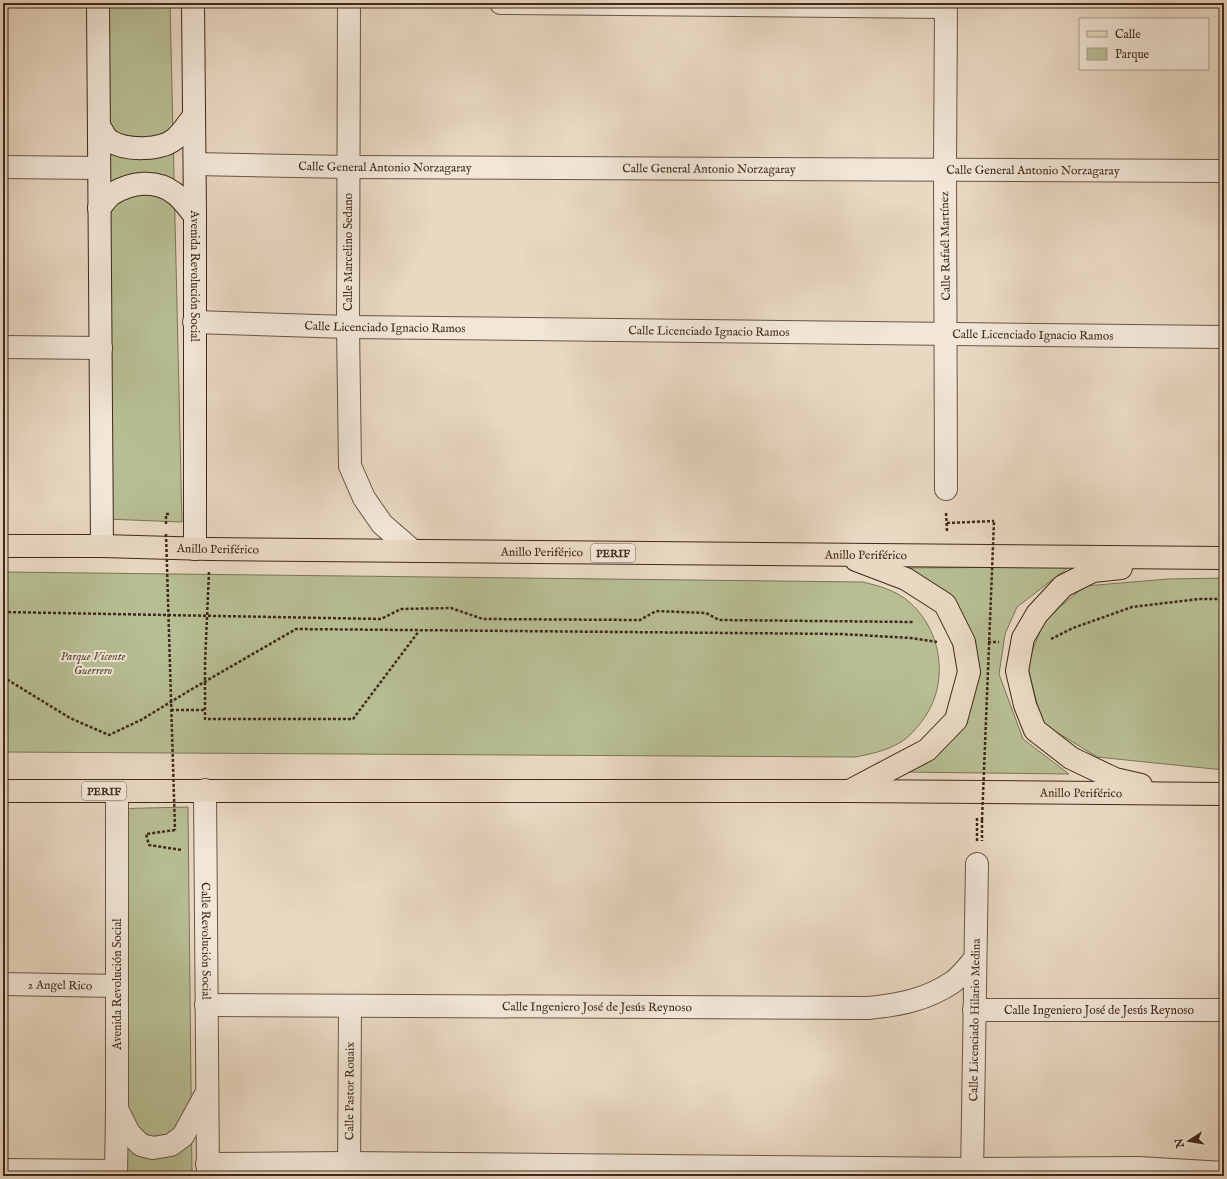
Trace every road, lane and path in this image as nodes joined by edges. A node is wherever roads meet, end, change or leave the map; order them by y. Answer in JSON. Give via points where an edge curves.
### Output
{"nodes":[{"id":1,"x":98,"y":3,"type":"edge"},
{"id":2,"x":193,"y":3,"type":"edge"},
{"id":3,"x":348,"y":3,"type":"edge"},
{"id":4,"x":501,"y":3,"type":"edge"},
{"id":5,"x":946,"y":5,"type":"edge"},
{"id":6,"x":194,"y":116,"type":"junction"},
{"id":7,"x":99,"y":126,"type":"junction"},
{"id":8,"x":195,"y":164,"type":"junction"},
{"id":9,"x":3,"y":167,"type":"edge"},
{"id":10,"x":348,"y":167,"type":"junction"},
{"id":11,"x":98,"y":168,"type":"junction"},
{"id":12,"x":944,"y":170,"type":"junction"},
{"id":13,"x":1224,"y":171,"type":"edge"},
{"id":14,"x":99,"y":208,"type":"junction"},
{"id":15,"x":195,"y":216,"type":"junction"},
{"id":16,"x":194,"y":322,"type":"junction"},
{"id":17,"x":348,"y":327,"type":"junction"},
{"id":18,"x":946,"y":334,"type":"junction"},
{"id":19,"x":1224,"y":337,"type":"edge"},
{"id":20,"x":3,"y":347,"type":"edge"},
{"id":21,"x":101,"y":348,"type":"junction"},
{"id":22,"x":946,"y":489,"type":"dead end"},
{"id":23,"x":947,"y":522,"type":"dead end"},
{"id":24,"x":166,"y":534,"type":"dead end"},
{"id":25,"x":3,"y":546,"type":"edge"},
{"id":26,"x":102,"y":546,"type":"junction"},
{"id":27,"x":202,"y":549,"type":"junction"},
{"id":28,"x":413,"y":551,"type":"junction"},
{"id":29,"x":841,"y":555,"type":"junction"},
{"id":30,"x":1199,"y":558,"type":"junction"},
{"id":31,"x":1224,"y":558,"type":"edge"},
{"id":32,"x":1224,"y":599,"type":"edge"},
{"id":33,"x":3,"y":612,"type":"edge"},
{"id":34,"x":914,"y":622,"type":"dead end"},
{"id":35,"x":419,"y":630,"type":"junction"},
{"id":36,"x":964,"y":642,"type":"junction"},
{"id":37,"x":1022,"y":643,"type":"junction"},
{"id":38,"x":3,"y":676,"type":"edge"},
{"id":39,"x":205,"y":682,"type":"junction"},
{"id":40,"x":171,"y":710,"type":"junction"},
{"id":41,"x":204,"y":710,"type":"junction"},
{"id":42,"x":205,"y":790,"type":"junction"},
{"id":43,"x":3,"y":791,"type":"edge"},
{"id":44,"x":848,"y":791,"type":"junction"},
{"id":45,"x":117,"y":792,"type":"junction"},
{"id":46,"x":977,"y":792,"type":"junction"},
{"id":47,"x":1180,"y":793,"type":"junction"},
{"id":48,"x":1224,"y":794,"type":"edge"},
{"id":49,"x":179,"y":850,"type":"dead end"},
{"id":50,"x":977,"y":855,"type":"junction"},
{"id":51,"x":974,"y":960,"type":"junction"},
{"id":52,"x":3,"y":984,"type":"edge"},
{"id":53,"x":117,"y":986,"type":"junction"},
{"id":54,"x":206,"y":1005,"type":"junction"},
{"id":55,"x":350,"y":1006,"type":"junction"},
{"id":56,"x":974,"y":1010,"type":"junction"},
{"id":57,"x":1224,"y":1010,"type":"edge"},
{"id":58,"x":207,"y":1093,"type":"junction"},
{"id":59,"x":117,"y":1110,"type":"junction"},
{"id":60,"x":3,"y":1170,"type":"edge"},
{"id":61,"x":207,"y":1170,"type":"edge"},
{"id":62,"x":349,"y":1170,"type":"edge"},
{"id":63,"x":1138,"y":1172,"type":"edge"},
{"id":64,"x":972,"y":1173,"type":"edge"},
{"id":65,"x":1224,"y":1173,"type":"edge"},
{"id":66,"x":116,"y":1174,"type":"edge"}],
"edges":[{"from":1,"to":7,"type":"street"},
{"from":2,"to":6,"type":"street","name":"Avenida Revolución Social"},
{"from":3,"to":10,"type":"street","name":"Calle Marcelino Sedano"},
{"from":4,"to":5,"type":"street"},
{"from":5,"to":12,"type":"street","name":"Calle Rafaél Martínez"},
{"from":6,"to":7,"type":"street","via":[[175,139],[146,148],[126,147],[109,140]]},
{"from":6,"to":8,"type":"street","name":"Avenida Revolución Social"},
{"from":7,"to":11,"type":"street"},
{"from":8,"to":10,"type":"street","name":"Calle General Antonio Norzagaray"},
{"from":8,"to":15,"type":"street","name":"Avenida Revolución Social"},
{"from":9,"to":11,"type":"street"},
{"from":10,"to":12,"type":"street","name":"Calle General Antonio Norzagaray"},
{"from":10,"to":17,"type":"street","name":"Calle Marcelino Sedano"},
{"from":11,"to":14,"type":"street"},
{"from":12,"to":13,"type":"street","name":"Calle General Antonio Norzagaray"},
{"from":12,"to":18,"type":"street","name":"Calle Rafaél Martínez"},
{"from":14,"to":15,"type":"street","via":[[111,195],[128,186],[148,183],[163,186],[176,193]]},
{"from":14,"to":21,"type":"street"},
{"from":15,"to":16,"type":"street","name":"Avenida Revolución Social"},
{"from":16,"to":17,"type":"street","name":"Calle Licenciado Ignacio Ramos"},
{"from":16,"to":27,"type":"street","name":"Avenida Revolución Social"},
{"from":17,"to":18,"type":"street","name":"Calle Licenciado Ignacio Ramos"},
{"from":17,"to":28,"type":"street","name":"Calle Marcelino Sedano","via":[[350,466],[364,498],[382,524]]},
{"from":18,"to":19,"type":"street","name":"Calle Licenciado Ignacio Ramos"},
{"from":18,"to":22,"type":"street","name":"Calle Rafaél Martínez"},
{"from":20,"to":21,"type":"street"},
{"from":21,"to":26,"type":"street"},
{"from":23,"to":50,"type":"path","bridge":true,"via":[[994,521],[982,847]]},
{"from":24,"to":40,"type":"path","bridge":true},
{"from":25,"to":26,"type":"main road","name":"Anillo Periférico","number":"PERIF"},
{"from":26,"to":27,"type":"main road","name":"Anillo Periférico","number":"PERIF"},
{"from":27,"to":28,"type":"main road","name":"Anillo Periférico","number":"PERIF"},
{"from":27,"to":39,"type":"path"},
{"from":28,"to":29,"type":"main road","name":"Anillo Periférico","number":"PERIF"},
{"from":29,"to":30,"type":"main road","name":"Anillo Periférico","number":"PERIF"},
{"from":29,"to":36,"type":"main road","via":[[906,579],[945,604]]},
{"from":30,"to":31,"type":"main road","name":"Anillo Periférico","number":"PERIF"},
{"from":30,"to":37,"type":"main road","via":[[1093,571],[1063,586],[1037,614]]},
{"from":32,"to":37,"type":"path","via":[[1199,599],[1132,607],[1072,628],[1049,640]]},
{"from":33,"to":34,"type":"path","via":[[381,619],[401,610],[451,608],[483,620],[640,620],[656,611],[706,613],[719,620]]},
{"from":35,"to":36,"type":"path","via":[[840,634]]},
{"from":35,"to":39,"type":"path","via":[[296,629]]},
{"from":35,"to":41,"type":"path","via":[[354,719],[205,718]]},
{"from":36,"to":37,"type":"path"},
{"from":36,"to":44,"type":"main road","via":[[968,672],[956,720],[927,750]]},
{"from":37,"to":47,"type":"main road","via":[[1017,670],[1025,705],[1035,730],[1071,758],[1115,779]]},
{"from":38,"to":39,"type":"path","via":[[70,718],[109,735],[141,720]]},
{"from":39,"to":41,"type":"path"},
{"from":40,"to":41,"type":"path"},
{"from":40,"to":49,"type":"path","bridge":true,"via":[[175,830],[146,834],[149,845]]},
{"from":42,"to":44,"type":"main road","name":"Anillo Periférico","number":"PERIF"},
{"from":42,"to":45,"type":"main road","name":"Anillo Periférico","number":"PERIF"},
{"from":42,"to":54,"type":"street","name":"Calle Revolución Social"},
{"from":43,"to":45,"type":"main road","name":"Anillo Periférico","number":"PERIF"},
{"from":44,"to":46,"type":"main road","name":"Anillo Periférico","number":"PERIF"},
{"from":45,"to":53,"type":"street","name":"Avenida Revolución Social"},
{"from":46,"to":47,"type":"main road","name":"Anillo Periférico","number":"PERIF"},
{"from":46,"to":50,"type":"path"},
{"from":47,"to":48,"type":"main road","name":"Anillo Periférico","number":"PERIF"},
{"from":50,"to":51,"type":"street","name":"Calle Licenciado Hilario Medina"},
{"from":51,"to":55,"type":"street","name":"Calle Ingeniero José de Jesús Reynoso","via":[[954,981],[936,992],[913,1002],[868,1008]]},
{"from":51,"to":56,"type":"street","name":"Calle Licenciado Hilario Medina"},
{"from":52,"to":53,"type":"street","name":"2 Angel Rico"},
{"from":53,"to":59,"type":"street","name":"Avenida Revolución Social"},
{"from":54,"to":55,"type":"street","name":"Calle Ingeniero José de Jesús Reynoso"},
{"from":54,"to":58,"type":"street","name":"Calle Revolución Social"},
{"from":55,"to":62,"type":"street","name":"Calle Pastor Rouaix"},
{"from":56,"to":57,"type":"street","name":"Calle Ingeniero José de Jesús Reynoso"},
{"from":56,"to":64,"type":"street","name":"Calle Licenciado Hilario Medina"},
{"from":58,"to":59,"type":"street","name":"Calle Revolución Social","via":[[183,1136],[171,1145],[153,1148],[141,1145],[128,1133]]},
{"from":58,"to":61,"type":"street","name":"Calle Revolución Social"},
{"from":59,"to":66,"type":"street","name":"Avenida Revolución Social"},
{"from":60,"to":66,"type":"street"},
{"from":61,"to":62,"type":"street"},
{"from":62,"to":64,"type":"street"},
{"from":63,"to":64,"type":"street"},
{"from":63,"to":65,"type":"street"}]}
